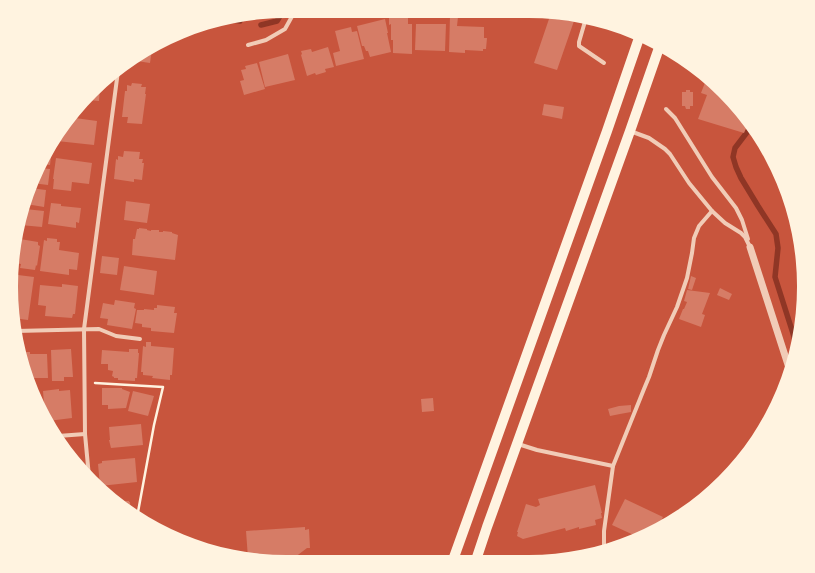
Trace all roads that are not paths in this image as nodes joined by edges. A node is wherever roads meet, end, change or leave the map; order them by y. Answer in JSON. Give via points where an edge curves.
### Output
{"nodes":[{"id":1,"x":291,"y":18,"type":"edge"},
{"id":2,"x":584,"y":24,"type":"edge"},
{"id":3,"x":638,"y":41,"type":"edge"},
{"id":4,"x":248,"y":45,"type":"dead end"},
{"id":5,"x":658,"y":51,"type":"edge"},
{"id":6,"x":604,"y":63,"type":"dead end"},
{"id":7,"x":117,"y":78,"type":"edge"},
{"id":8,"x":666,"y":109,"type":"dead end"},
{"id":9,"x":630,"y":131,"type":"junction"},
{"id":10,"x":712,"y":211,"type":"junction"},
{"id":11,"x":750,"y":248,"type":"junction"},
{"id":12,"x":84,"y":329,"type":"junction"},
{"id":13,"x":22,"y":331,"type":"edge"},
{"id":14,"x":140,"y":339,"type":"dead end"},
{"id":15,"x":787,"y":361,"type":"edge"},
{"id":16,"x":85,"y":434,"type":"junction"},
{"id":17,"x":63,"y":436,"type":"edge"},
{"id":18,"x":518,"y":443,"type":"junction"},
{"id":19,"x":613,"y":466,"type":"junction"},
{"id":20,"x":88,"y":467,"type":"edge"},
{"id":21,"x":604,"y":544,"type":"edge"},
{"id":22,"x":455,"y":555,"type":"edge"},
{"id":23,"x":478,"y":555,"type":"edge"}],
"edges":[{"from":1,"to":4,"type":"street","via":[[285,29],[266,40]]},
{"from":2,"to":6,"type":"street","via":[[579,46]]},
{"from":3,"to":22,"type":"main road"},
{"from":5,"to":9,"type":"main road"},
{"from":7,"to":12,"type":"street"},
{"from":8,"to":11,"type":"street","via":[[676,118],[712,177],[736,208]]},
{"from":9,"to":10,"type":"street","via":[[649,138],[665,149]]},
{"from":9,"to":18,"type":"main road"},
{"from":10,"to":11,"type":"street","via":[[741,233]]},
{"from":10,"to":19,"type":"street","via":[[694,238],[687,278],[677,307]]},
{"from":11,"to":15,"type":"street"},
{"from":12,"to":13,"type":"street"},
{"from":12,"to":14,"type":"street","via":[[100,329],[116,336]]},
{"from":12,"to":16,"type":"street"},
{"from":16,"to":17,"type":"street"},
{"from":16,"to":20,"type":"street"},
{"from":18,"to":19,"type":"street","via":[[537,450]]},
{"from":18,"to":23,"type":"main road"},
{"from":19,"to":21,"type":"street"}]}
